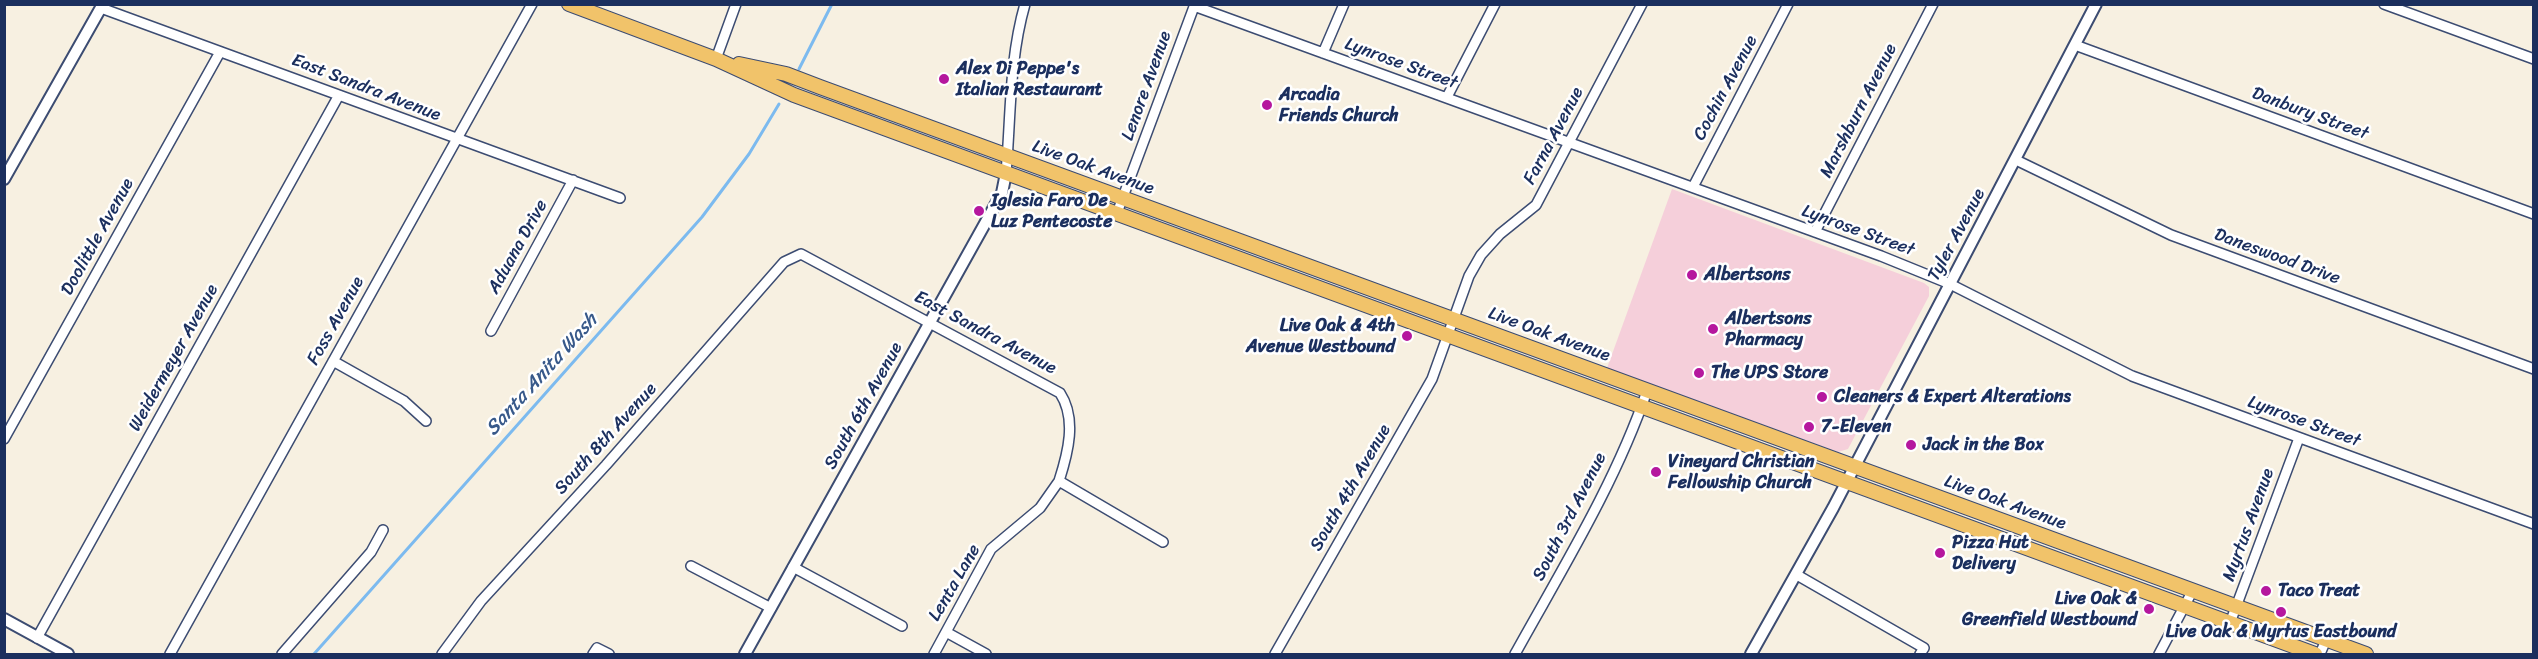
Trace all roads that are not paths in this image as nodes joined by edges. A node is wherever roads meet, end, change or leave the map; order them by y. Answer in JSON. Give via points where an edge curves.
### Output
{"nodes":[{"id":1,"x":532,"y":4,"type":"edge"},
{"id":2,"x":569,"y":4,"type":"edge"},
{"id":3,"x":736,"y":4,"type":"edge"},
{"id":4,"x":1025,"y":4,"type":"edge"},
{"id":5,"x":1344,"y":4,"type":"edge"},
{"id":6,"x":1495,"y":4,"type":"edge"},
{"id":7,"x":1642,"y":4,"type":"edge"},
{"id":8,"x":1788,"y":4,"type":"edge"},
{"id":9,"x":1933,"y":4,"type":"edge"},
{"id":10,"x":2096,"y":4,"type":"edge"},
{"id":11,"x":2384,"y":4,"type":"edge"},
{"id":12,"x":1194,"y":5,"type":"edge"},
{"id":13,"x":102,"y":6,"type":"edge"},
{"id":14,"x":2075,"y":45,"type":"junction"},
{"id":15,"x":220,"y":52,"type":"junction"},
{"id":16,"x":1323,"y":53,"type":"junction"},
{"id":17,"x":716,"y":59,"type":"junction"},
{"id":18,"x":2534,"y":59,"type":"edge"},
{"id":19,"x":339,"y":95,"type":"junction"},
{"id":20,"x":1447,"y":97,"type":"junction"},
{"id":21,"x":456,"y":138,"type":"junction"},
{"id":22,"x":1569,"y":143,"type":"junction"},
{"id":23,"x":1008,"y":156,"type":"junction"},
{"id":24,"x":2016,"y":160,"type":"junction"},
{"id":25,"x":1006,"y":173,"type":"junction"},
{"id":26,"x":4,"y":179,"type":"edge"},
{"id":27,"x":573,"y":180,"type":"junction"},
{"id":28,"x":1693,"y":187,"type":"junction"},
{"id":29,"x":620,"y":198,"type":"dead end"},
{"id":30,"x":1124,"y":198,"type":"junction"},
{"id":31,"x":1117,"y":213,"type":"junction"},
{"id":32,"x":2534,"y":214,"type":"edge"},
{"id":33,"x":1815,"y":232,"type":"junction"},
{"id":34,"x":801,"y":254,"type":"joint"},
{"id":35,"x":1950,"y":284,"type":"junction"},
{"id":36,"x":1452,"y":319,"type":"junction"},
{"id":37,"x":929,"y":322,"type":"junction"},
{"id":38,"x":491,"y":331,"type":"dead end"},
{"id":39,"x":1447,"y":334,"type":"junction"},
{"id":40,"x":333,"y":361,"type":"junction"},
{"id":41,"x":2534,"y":369,"type":"edge"},
{"id":42,"x":1647,"y":391,"type":"junction"},
{"id":43,"x":1642,"y":407,"type":"junction"},
{"id":44,"x":426,"y":421,"type":"dead end"},
{"id":45,"x":2299,"y":438,"type":"junction"},
{"id":46,"x":4,"y":439,"type":"edge"},
{"id":47,"x":1855,"y":467,"type":"junction"},
{"id":48,"x":1059,"y":481,"type":"junction"},
{"id":49,"x":1847,"y":482,"type":"junction"},
{"id":50,"x":2534,"y":524,"type":"edge"},
{"id":51,"x":383,"y":530,"type":"dead end"},
{"id":52,"x":1163,"y":542,"type":"dead end"},
{"id":53,"x":691,"y":566,"type":"dead end"},
{"id":54,"x":793,"y":567,"type":"junction"},
{"id":55,"x":1797,"y":575,"type":"junction"},
{"id":56,"x":2193,"y":590,"type":"junction"},
{"id":57,"x":2186,"y":606,"type":"junction"},
{"id":58,"x":2236,"y":606,"type":"junction"},
{"id":59,"x":771,"y":608,"type":"junction"},
{"id":60,"x":4,"y":619,"type":"edge"},
{"id":61,"x":2230,"y":623,"type":"junction"},
{"id":62,"x":902,"y":626,"type":"dead end"},
{"id":63,"x":946,"y":632,"type":"junction"},
{"id":64,"x":37,"y":638,"type":"junction"},
{"id":65,"x":2326,"y":640,"type":"junction"},
{"id":66,"x":1922,"y":651,"type":"edge"},
{"id":67,"x":68,"y":654,"type":"edge"},
{"id":68,"x":170,"y":654,"type":"edge"},
{"id":69,"x":282,"y":654,"type":"edge"},
{"id":70,"x":442,"y":654,"type":"edge"},
{"id":71,"x":593,"y":654,"type":"edge"},
{"id":72,"x":609,"y":654,"type":"edge"},
{"id":73,"x":745,"y":654,"type":"edge"},
{"id":74,"x":934,"y":654,"type":"edge"},
{"id":75,"x":986,"y":654,"type":"edge"},
{"id":76,"x":1275,"y":654,"type":"edge"},
{"id":77,"x":1515,"y":654,"type":"edge"},
{"id":78,"x":1751,"y":654,"type":"edge"},
{"id":79,"x":2159,"y":654,"type":"edge"},
{"id":80,"x":2315,"y":654,"type":"edge"},
{"id":81,"x":2320,"y":654,"type":"edge"},
{"id":82,"x":2366,"y":654,"type":"edge"}],
"edges":[{"from":1,"to":21,"type":"street","name":"Foss Avenue"},
{"from":2,"to":17,"type":"main road","name":"Live Oak Avenue"},
{"from":3,"to":17,"type":"street"},
{"from":4,"to":23,"type":"street","via":[[1013,64]]},
{"from":5,"to":16,"type":"street"},
{"from":6,"to":20,"type":"street"},
{"from":7,"to":22,"type":"street","name":"Farna Avenue"},
{"from":8,"to":28,"type":"street","name":"Cochin Avenue"},
{"from":9,"to":33,"type":"street","name":"Marshburn Avenue"},
{"from":10,"to":14,"type":"street","name":"Tyler Avenue"},
{"from":11,"to":18,"type":"street"},
{"from":12,"to":16,"type":"street","name":"Lynrose Street"},
{"from":12,"to":30,"type":"street","name":"Lenore Avenue"},
{"from":13,"to":15,"type":"street","name":"East Sandra Avenue"},
{"from":13,"to":26,"type":"street"},
{"from":14,"to":24,"type":"street","name":"Tyler Avenue"},
{"from":14,"to":32,"type":"street","name":"Danbury Street"},
{"from":15,"to":19,"type":"street","name":"East Sandra Avenue"},
{"from":15,"to":46,"type":"street","name":"Doolittle Avenue"},
{"from":16,"to":20,"type":"street","name":"Lynrose Street"},
{"from":17,"to":23,"type":"main road","name":"Live Oak Avenue","via":[[786,74]]},
{"from":17,"to":25,"type":"main road","name":"Live Oak Avenue","via":[[777,89]]},
{"from":19,"to":21,"type":"street","name":"East Sandra Avenue"},
{"from":19,"to":64,"type":"street","name":"Weidermeyer Avenue"},
{"from":20,"to":22,"type":"street","name":"Lynrose Street"},
{"from":21,"to":27,"type":"street","name":"East Sandra Avenue"},
{"from":21,"to":40,"type":"street","name":"Foss Avenue"},
{"from":22,"to":28,"type":"street","name":"Lynrose Street"},
{"from":22,"to":36,"type":"street","name":"Farna Avenue","via":[[1536,205],[1481,255]]},
{"from":23,"to":25,"type":"street"},
{"from":23,"to":30,"type":"main road","name":"Live Oak Avenue"},
{"from":24,"to":35,"type":"street","name":"Tyler Avenue"},
{"from":24,"to":41,"type":"street","name":"Daneswood Drive","via":[[2171,235]]},
{"from":25,"to":31,"type":"main road","name":"Live Oak Avenue"},
{"from":25,"to":37,"type":"street","name":"South 6th Avenue","via":[[1004,188]]},
{"from":27,"to":29,"type":"street","name":"East Sandra Avenue"},
{"from":27,"to":38,"type":"street","name":"Aduana Drive"},
{"from":28,"to":33,"type":"street","name":"Lynrose Street"},
{"from":30,"to":31,"type":"street","name":"Lenore Avenue"},
{"from":30,"to":36,"type":"main road","name":"Live Oak Avenue"},
{"from":31,"to":39,"type":"main road","name":"Live Oak Avenue"},
{"from":33,"to":35,"type":"street","name":"Lynrose Street"},
{"from":34,"to":37,"type":"street","name":"East Sandra Avenue"},
{"from":34,"to":70,"type":"street","name":"South 8th Avenue","via":[[784,261],[606,465],[481,600]]},
{"from":35,"to":45,"type":"street","name":"Lynrose Street","via":[[2132,376]]},
{"from":35,"to":47,"type":"street","name":"Tyler Avenue"},
{"from":36,"to":39,"type":"street","name":"Farna Avenue"},
{"from":36,"to":42,"type":"main road","name":"Live Oak Avenue"},
{"from":37,"to":48,"type":"street","name":"East Sandra Avenue","via":[[1060,393],[1069,406],[1069,440]]},
{"from":37,"to":54,"type":"street","name":"South 6th Avenue"},
{"from":39,"to":43,"type":"main road","name":"Live Oak Avenue"},
{"from":39,"to":76,"type":"street","name":"South 4th Avenue","via":[[1432,379]]},
{"from":40,"to":44,"type":"street","via":[[404,401]]},
{"from":40,"to":68,"type":"street","name":"Foss Avenue"},
{"from":42,"to":43,"type":"street","name":"South 3rd Avenue"},
{"from":42,"to":47,"type":"main road","name":"Live Oak Avenue"},
{"from":43,"to":49,"type":"main road","name":"Live Oak Avenue"},
{"from":43,"to":77,"type":"street","name":"South 3rd Avenue","via":[[1585,528]]},
{"from":45,"to":50,"type":"street","name":"Lynrose Street"},
{"from":45,"to":58,"type":"street","name":"Myrtus Avenue"},
{"from":47,"to":49,"type":"street","name":"Tyler Avenue"},
{"from":47,"to":56,"type":"main road","name":"Live Oak Avenue"},
{"from":48,"to":52,"type":"street"},
{"from":48,"to":63,"type":"street","name":"Lenta Lane","via":[[1041,508],[991,549]]},
{"from":49,"to":55,"type":"street","name":"Tyler Avenue"},
{"from":49,"to":57,"type":"main road","name":"Live Oak Avenue"},
{"from":51,"to":69,"type":"street","via":[[371,552]]},
{"from":53,"to":59,"type":"street"},
{"from":54,"to":59,"type":"street","name":"South 6th Avenue"},
{"from":54,"to":62,"type":"street"},
{"from":55,"to":66,"type":"street"},
{"from":55,"to":78,"type":"street","name":"Tyler Avenue"},
{"from":56,"to":57,"type":"street"},
{"from":56,"to":58,"type":"main road","name":"Live Oak Avenue"},
{"from":57,"to":61,"type":"main road","name":"Live Oak Avenue"},
{"from":57,"to":79,"type":"street"},
{"from":58,"to":61,"type":"street","name":"Myrtus Avenue"},
{"from":58,"to":65,"type":"main road","name":"Live Oak Avenue"},
{"from":59,"to":73,"type":"street","name":"South 6th Avenue"},
{"from":60,"to":64,"type":"street"},
{"from":61,"to":80,"type":"main road","name":"Live Oak Avenue"},
{"from":63,"to":74,"type":"street","name":"Lenta Lane"},
{"from":63,"to":75,"type":"street"},
{"from":64,"to":67,"type":"street"},
{"from":65,"to":81,"type":"street"},
{"from":65,"to":82,"type":"main road","name":"Live Oak Avenue"},
{"from":71,"to":72,"type":"street","via":[[597,648]]}]}
